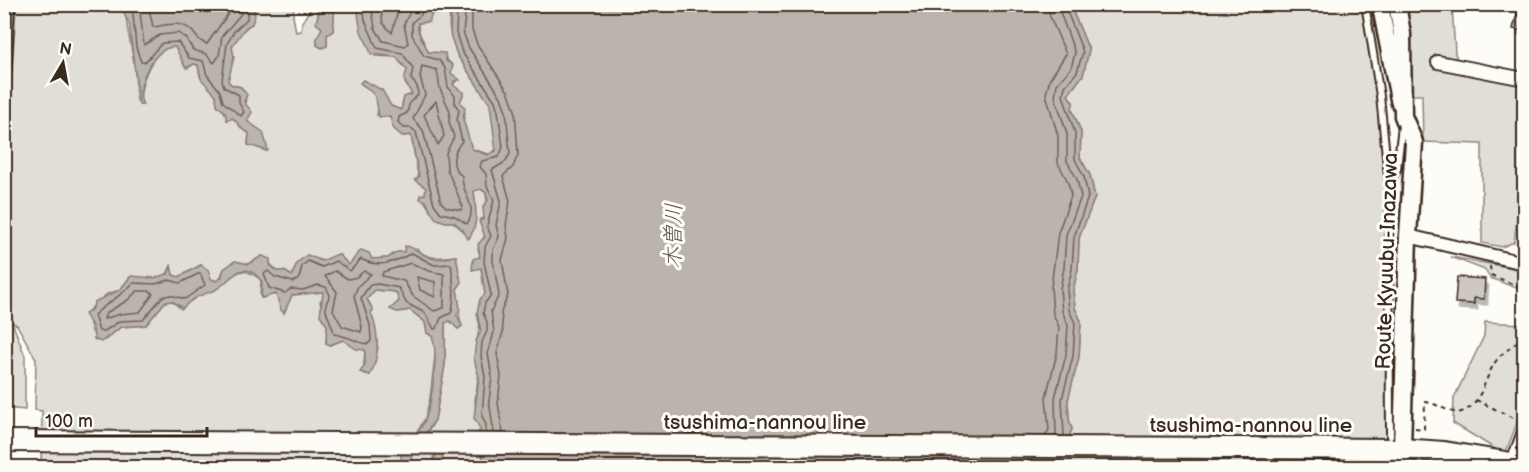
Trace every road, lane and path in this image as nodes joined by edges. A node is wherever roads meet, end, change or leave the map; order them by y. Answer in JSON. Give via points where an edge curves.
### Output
{"nodes":[{"id":1,"x":11,"y":4,"type":"edge"},
{"id":2,"x":1365,"y":4,"type":"edge"},
{"id":3,"x":1380,"y":4,"type":"edge"},
{"id":4,"x":1397,"y":4,"type":"edge"},
{"id":5,"x":1438,"y":62,"type":"dead end"},
{"id":6,"x":1524,"y":78,"type":"edge"},
{"id":7,"x":1403,"y":116,"type":"junction"},
{"id":8,"x":4,"y":132,"type":"edge"},
{"id":9,"x":1389,"y":186,"type":"junction"},
{"id":10,"x":1524,"y":228,"type":"edge"},
{"id":11,"x":1408,"y":236,"type":"junction"},
{"id":12,"x":1524,"y":240,"type":"edge"},
{"id":13,"x":1490,"y":256,"type":"junction"},
{"id":14,"x":1524,"y":263,"type":"edge"},
{"id":15,"x":1524,"y":289,"type":"edge"},
{"id":16,"x":1524,"y":331,"type":"edge"},
{"id":17,"x":1476,"y":400,"type":"junction"},
{"id":18,"x":1524,"y":423,"type":"edge"},
{"id":19,"x":1524,"y":432,"type":"edge"},
{"id":20,"x":4,"y":441,"type":"edge"},
{"id":21,"x":1396,"y":446,"type":"edge"},
{"id":22,"x":1520,"y":461,"type":"edge"}],
"edges":[{"from":1,"to":8,"type":"lane"},
{"from":2,"to":9,"type":"lane"},
{"from":3,"to":7,"type":"street"},
{"from":4,"to":7,"type":"main road","name":"Route Kyuubu-Inazawa","via":[[1402,34]]},
{"from":5,"to":6,"type":"street"},
{"from":7,"to":9,"type":"lane","via":[[1397,169]]},
{"from":7,"to":11,"type":"main road","name":"Route Kyuubu-Inazawa","via":[[1414,142]]},
{"from":9,"to":21,"type":"lane"},
{"from":10,"to":12,"type":"path"},
{"from":11,"to":13,"type":"street"},
{"from":11,"to":21,"type":"main road","name":"Route Kyuubu-Inazawa"},
{"from":13,"to":14,"type":"street"},
{"from":13,"to":15,"type":"path","via":[[1491,275]]},
{"from":16,"to":17,"type":"path","via":[[1514,346],[1495,361]]},
{"from":17,"to":18,"type":"path"},
{"from":17,"to":21,"type":"path","via":[[1463,412],[1454,413],[1442,405],[1425,402],[1424,429]]},
{"from":19,"to":22,"type":"street"},
{"from":20,"to":21,"type":"main road","name":"tsushima-nannou line"},
{"from":21,"to":22,"type":"main road","name":"tsushima-nannou line"}]}
